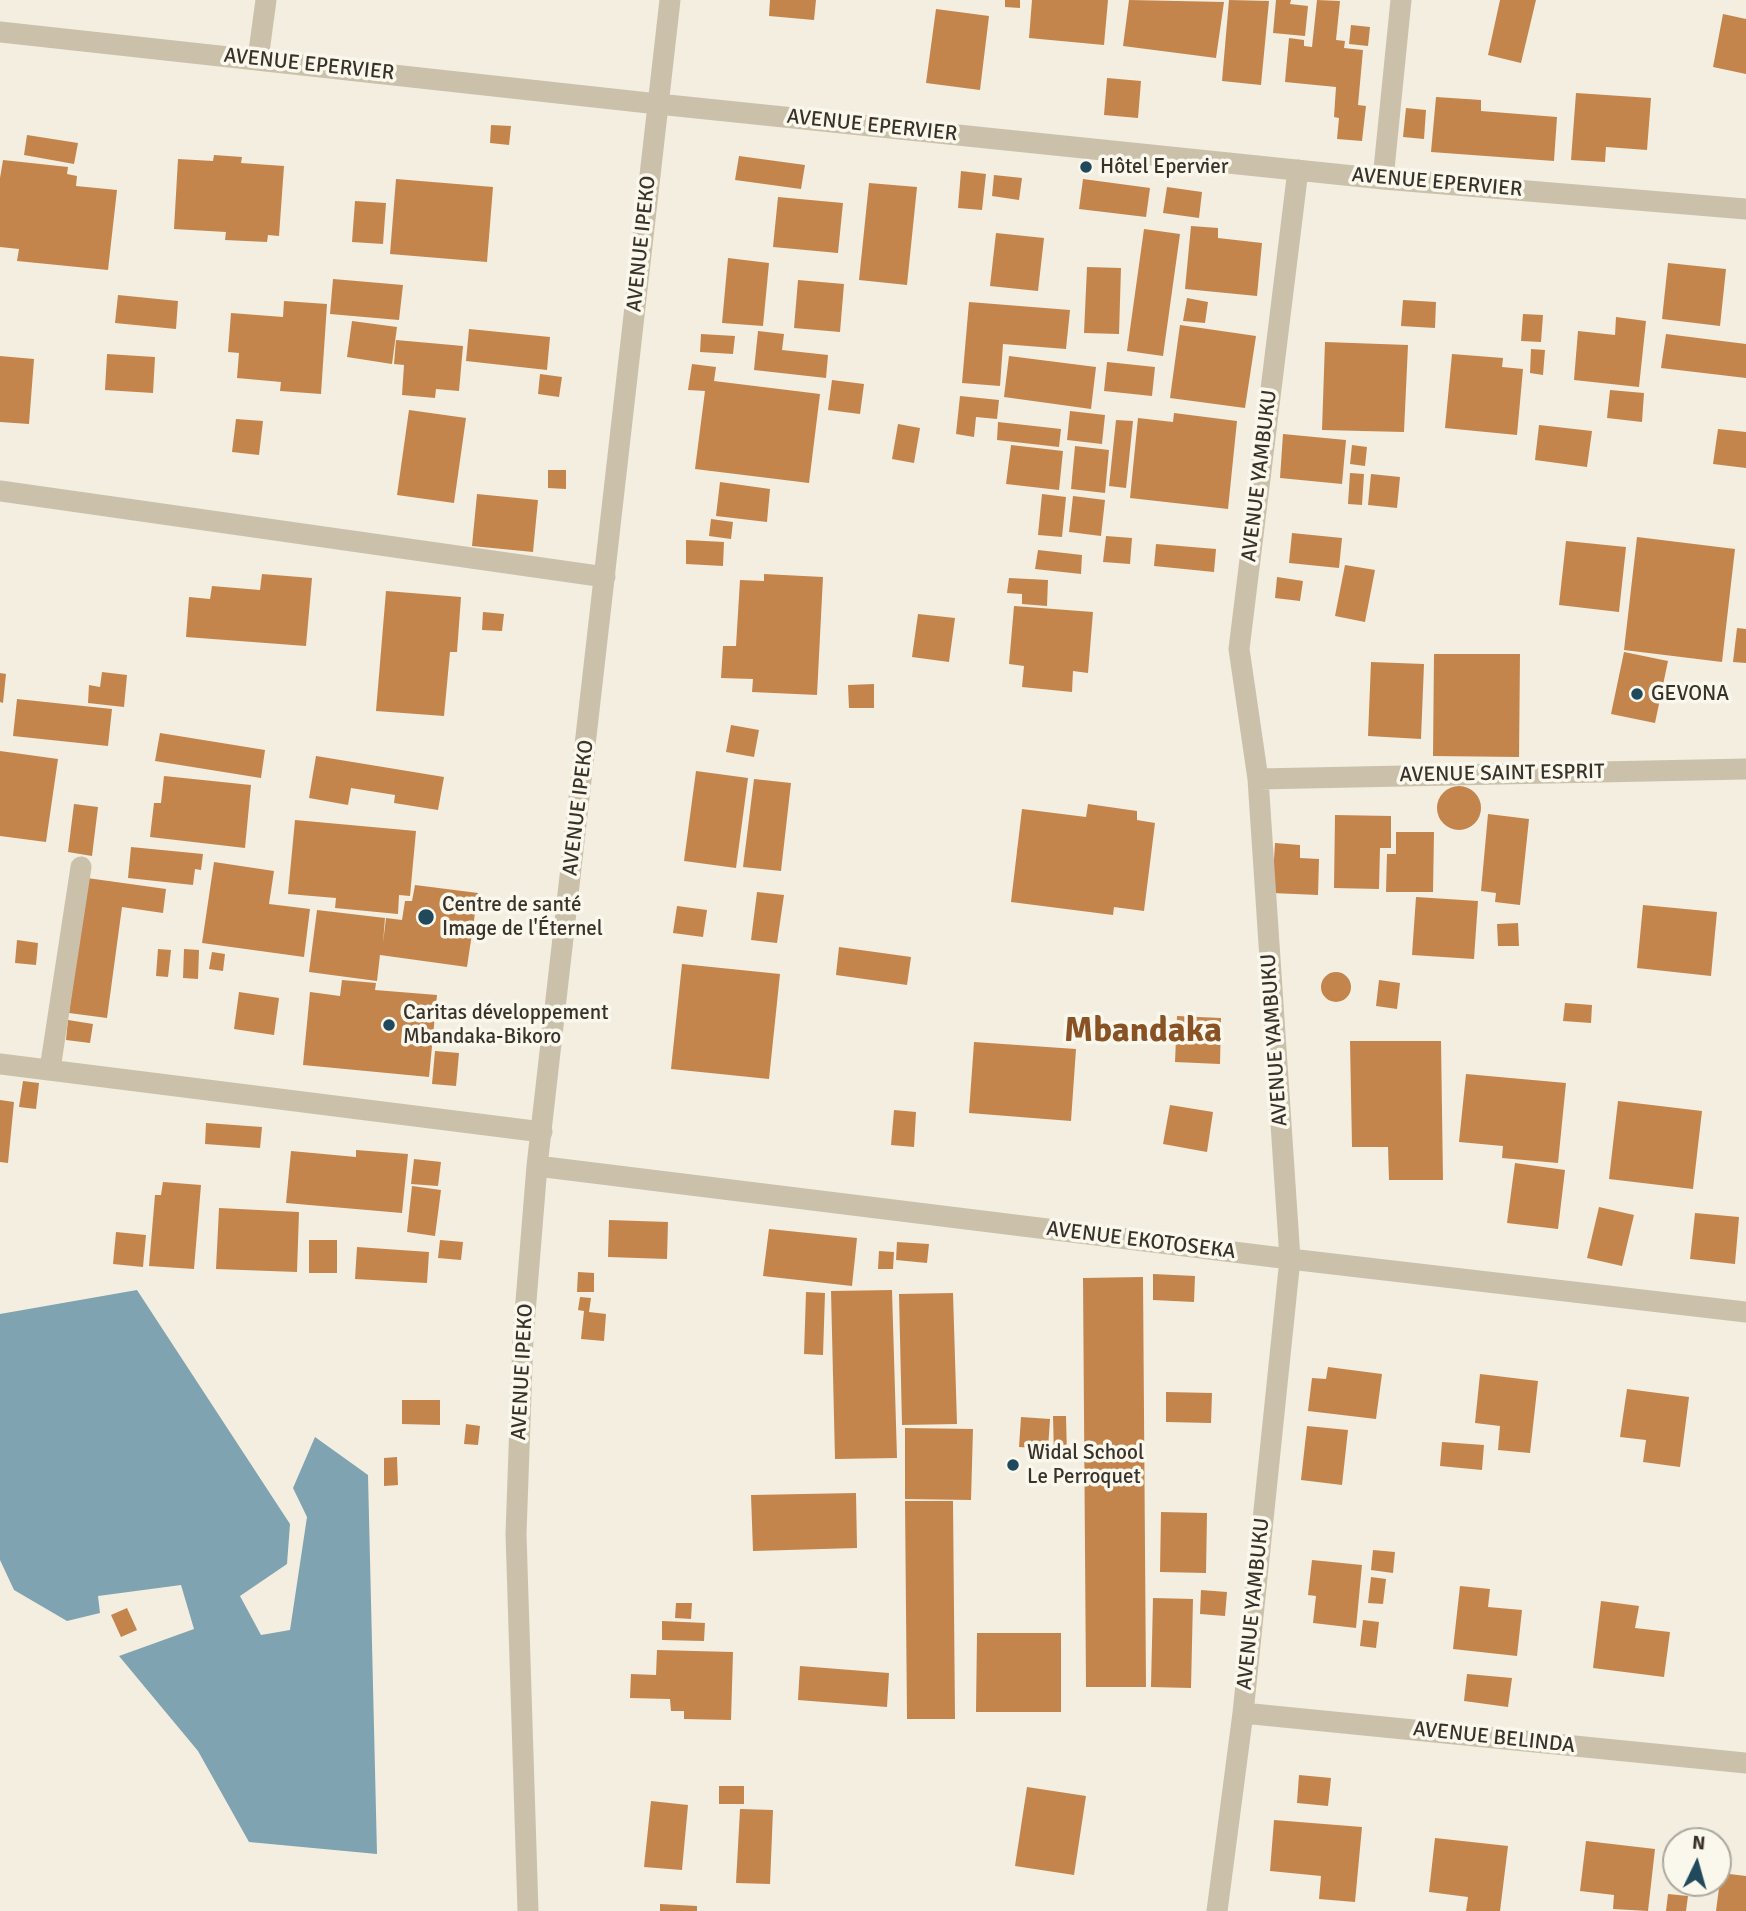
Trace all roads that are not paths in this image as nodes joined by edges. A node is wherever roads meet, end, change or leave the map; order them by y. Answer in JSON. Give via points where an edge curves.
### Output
{"nodes":[{"id":1,"x":266,"y":0,"type":"edge"},
{"id":2,"x":670,"y":0,"type":"edge"},
{"id":3,"x":1401,"y":0,"type":"edge"},
{"id":4,"x":0,"y":32,"type":"edge"},
{"id":5,"x":258,"y":59,"type":"junction"},
{"id":6,"x":658,"y":104,"type":"junction"},
{"id":7,"x":1298,"y":170,"type":"junction"},
{"id":8,"x":1383,"y":179,"type":"junction"},
{"id":9,"x":1746,"y":209,"type":"edge"},
{"id":10,"x":0,"y":491,"type":"edge"},
{"id":11,"x":605,"y":577,"type":"junction"},
{"id":12,"x":1746,"y":769,"type":"edge"},
{"id":13,"x":1258,"y":779,"type":"junction"},
{"id":14,"x":81,"y":867,"type":"dead end"},
{"id":15,"x":0,"y":1063,"type":"edge"},
{"id":16,"x":50,"y":1069,"type":"junction"},
{"id":17,"x":542,"y":1132,"type":"junction"},
{"id":18,"x":537,"y":1166,"type":"junction"},
{"id":19,"x":1290,"y":1259,"type":"junction"},
{"id":20,"x":1746,"y":1312,"type":"edge"},
{"id":21,"x":1243,"y":1713,"type":"junction"},
{"id":22,"x":1746,"y":1763,"type":"edge"},
{"id":23,"x":528,"y":1911,"type":"edge"},
{"id":24,"x":1217,"y":1911,"type":"edge"}],
"edges":[{"from":1,"to":5,"type":"street"},
{"from":2,"to":6,"type":"street","name":"AVENUE IPEKO"},
{"from":3,"to":8,"type":"street"},
{"from":4,"to":5,"type":"street","name":"AVENUE EPERVIER"},
{"from":5,"to":6,"type":"street","name":"AVENUE EPERVIER"},
{"from":6,"to":7,"type":"street","name":"AVENUE EPERVIER"},
{"from":6,"to":11,"type":"street","name":"AVENUE IPEKO"},
{"from":7,"to":8,"type":"street","name":"AVENUE EPERVIER"},
{"from":7,"to":13,"type":"street","name":"AVENUE YAMBUKU","via":[[1239,649]]},
{"from":8,"to":9,"type":"street","name":"AVENUE EPERVIER"},
{"from":10,"to":11,"type":"street"},
{"from":11,"to":17,"type":"street","name":"AVENUE IPEKO"},
{"from":12,"to":13,"type":"street","name":"AVENUE SAINT ESPRIT"},
{"from":13,"to":19,"type":"street","name":"AVENUE YAMBUKU"},
{"from":14,"to":16,"type":"street"},
{"from":15,"to":16,"type":"street"},
{"from":16,"to":17,"type":"street"},
{"from":17,"to":18,"type":"street","name":"AVENUE IPEKO"},
{"from":18,"to":19,"type":"street","name":"AVENUE EKOTOSEKA"},
{"from":18,"to":23,"type":"street","name":"AVENUE IPEKO","via":[[523,1338],[516,1534]]},
{"from":19,"to":20,"type":"street","name":"AVENUE EKOTOSEKA"},
{"from":19,"to":21,"type":"street","name":"AVENUE YAMBUKU"},
{"from":21,"to":22,"type":"street","name":"AVENUE BELINDA"},
{"from":21,"to":24,"type":"street","name":"AVENUE YAMBUKU"}]}
